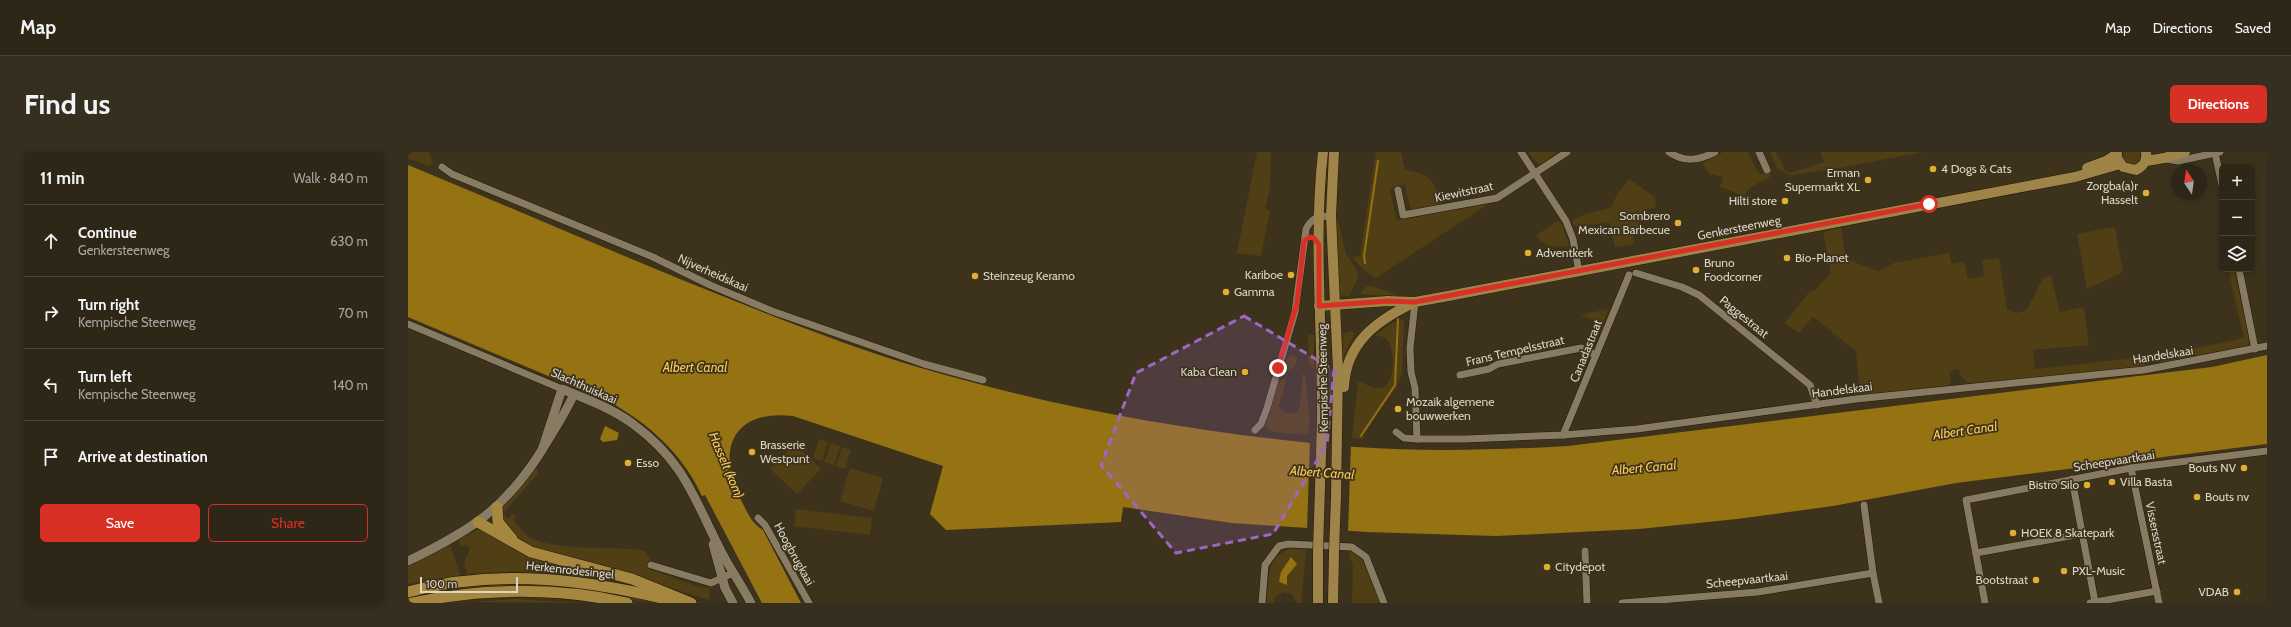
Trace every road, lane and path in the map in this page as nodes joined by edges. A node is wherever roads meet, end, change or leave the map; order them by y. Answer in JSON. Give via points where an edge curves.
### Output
{"nodes":[{"id":1,"x":1323,"y":152,"type":"edge"},
{"id":2,"x":1334,"y":152,"type":"edge"},
{"id":3,"x":1521,"y":152,"type":"edge"},
{"id":4,"x":1567,"y":152,"type":"edge"},
{"id":5,"x":1668,"y":152,"type":"edge"},
{"id":6,"x":1715,"y":152,"type":"edge"},
{"id":7,"x":1759,"y":152,"type":"edge"},
{"id":8,"x":2181,"y":152,"type":"edge"},
{"id":9,"x":2185,"y":152,"type":"edge"},
{"id":10,"x":2218,"y":152,"type":"edge"},
{"id":11,"x":2117,"y":153,"type":"edge"},
{"id":12,"x":2146,"y":157,"type":"edge"},
{"id":13,"x":2164,"y":158,"type":"junction"},
{"id":14,"x":2120,"y":164,"type":"junction"},
{"id":15,"x":2219,"y":164,"type":"edge"},
{"id":16,"x":442,"y":167,"type":"dead end"},
{"id":17,"x":1767,"y":170,"type":"dead end"},
{"id":18,"x":1535,"y":174,"type":"junction"},
{"id":19,"x":2067,"y":177,"type":"junction"},
{"id":20,"x":1398,"y":190,"type":"dead end"},
{"id":21,"x":1319,"y":216,"type":"junction"},
{"id":22,"x":1331,"y":216,"type":"junction"},
{"id":23,"x":1304,"y":241,"type":"junction"},
{"id":24,"x":1319,"y":245,"type":"junction"},
{"id":25,"x":1579,"y":272,"type":"junction"},
{"id":26,"x":2240,"y":272,"type":"edge"},
{"id":27,"x":1636,"y":273,"type":"dead end"},
{"id":28,"x":1628,"y":275,"type":"dead end"},
{"id":29,"x":1415,"y":302,"type":"junction"},
{"id":30,"x":1335,"y":304,"type":"junction"},
{"id":31,"x":1319,"y":306,"type":"junction"},
{"id":32,"x":408,"y":324,"type":"edge"},
{"id":33,"x":2267,"y":346,"type":"edge"},
{"id":34,"x":2255,"y":349,"type":"junction"},
{"id":35,"x":1596,"y":355,"type":"junction"},
{"id":36,"x":1460,"y":375,"type":"dead end"},
{"id":37,"x":983,"y":380,"type":"dead end"},
{"id":38,"x":562,"y":389,"type":"junction"},
{"id":39,"x":574,"y":394,"type":"junction"},
{"id":40,"x":1817,"y":404,"type":"junction"},
{"id":41,"x":1338,"y":422,"type":"junction"},
{"id":42,"x":1256,"y":430,"type":"dead end"},
{"id":43,"x":1396,"y":432,"type":"dead end"},
{"id":44,"x":1563,"y":435,"type":"junction"},
{"id":45,"x":1417,"y":439,"type":"junction"},
{"id":46,"x":542,"y":450,"type":"junction"},
{"id":47,"x":2267,"y":451,"type":"edge"},
{"id":48,"x":2131,"y":468,"type":"junction"},
{"id":49,"x":2072,"y":479,"type":"junction"},
{"id":50,"x":1864,"y":505,"type":"dead end"},
{"id":51,"x":497,"y":508,"type":"junction"},
{"id":52,"x":758,"y":518,"type":"dead end"},
{"id":53,"x":478,"y":522,"type":"junction"},
{"id":54,"x":707,"y":523,"type":"junction"},
{"id":55,"x":2081,"y":534,"type":"junction"},
{"id":56,"x":520,"y":546,"type":"junction"},
{"id":57,"x":1585,"y":551,"type":"dead end"},
{"id":58,"x":1976,"y":553,"type":"junction"},
{"id":59,"x":408,"y":561,"type":"edge"},
{"id":60,"x":651,"y":565,"type":"dead end"},
{"id":61,"x":733,"y":573,"type":"junction"},
{"id":62,"x":1873,"y":573,"type":"junction"},
{"id":63,"x":723,"y":579,"type":"junction"},
{"id":64,"x":2157,"y":591,"type":"junction"},
{"id":65,"x":408,"y":592,"type":"edge"},
{"id":66,"x":2093,"y":602,"type":"edge"},
{"id":67,"x":412,"y":603,"type":"edge"},
{"id":68,"x":627,"y":603,"type":"edge"},
{"id":69,"x":682,"y":603,"type":"edge"},
{"id":70,"x":691,"y":603,"type":"edge"},
{"id":71,"x":733,"y":603,"type":"edge"},
{"id":72,"x":751,"y":603,"type":"edge"},
{"id":73,"x":809,"y":603,"type":"edge"},
{"id":74,"x":1262,"y":603,"type":"edge"},
{"id":75,"x":1318,"y":603,"type":"edge"},
{"id":76,"x":1333,"y":603,"type":"edge"},
{"id":77,"x":1384,"y":603,"type":"edge"},
{"id":78,"x":1587,"y":603,"type":"edge"},
{"id":79,"x":1622,"y":603,"type":"edge"},
{"id":80,"x":1879,"y":603,"type":"edge"},
{"id":81,"x":1985,"y":603,"type":"edge"},
{"id":82,"x":2159,"y":603,"type":"edge"}],
"edges":[{"from":1,"to":21,"type":"main road","name":"Kempische Steenweg"},
{"from":2,"to":22,"type":"main road","name":"Kempische Steenweg"},
{"from":3,"to":18,"type":"street"},
{"from":4,"to":18,"type":"street","name":"Kiewitstraat"},
{"from":5,"to":6,"type":"street","via":[[1692,160]]},
{"from":7,"to":17,"type":"street"},
{"from":8,"to":9,"type":"main road"},
{"from":9,"to":13,"type":"main road"},
{"from":10,"to":13,"type":"street","via":[[2178,160]]},
{"from":10,"to":15,"type":"street"},
{"from":11,"to":14,"type":"main road","name":"Genkersteenweg"},
{"from":11,"to":19,"type":"main road","name":"Genkersteenweg","via":[[2106,161]]},
{"from":12,"to":13,"type":"main road"},
{"from":12,"to":14,"type":"main road","via":[[2140,168],[2131,171]]},
{"from":14,"to":19,"type":"main road","name":"Genkersteenweg","via":[[2092,173]]},
{"from":16,"to":37,"type":"street","name":"Nijverheidskaai","via":[[452,174],[653,257],[772,311],[924,364]]},
{"from":18,"to":20,"type":"street","name":"Kiewitstraat","via":[[1497,198],[1403,215]]},
{"from":18,"to":25,"type":"street","via":[[1566,221],[1573,239]]},
{"from":19,"to":25,"type":"main road","name":"Genkersteenweg"},
{"from":21,"to":22,"type":"street"},
{"from":21,"to":23,"type":"street","via":[[1310,221]]},
{"from":21,"to":24,"type":"main road","name":"Kempische Steenweg"},
{"from":22,"to":30,"type":"main road","name":"Kempische Steenweg"},
{"from":23,"to":24,"type":"street","via":[[1310,237],[1314,238]]},
{"from":23,"to":42,"type":"street","via":[[1295,312],[1267,408]]},
{"from":24,"to":31,"type":"main road","name":"Kempische Steenweg"},
{"from":25,"to":29,"type":"main road","name":"Genkersteenweg"},
{"from":26,"to":34,"type":"street"},
{"from":27,"to":40,"type":"street","name":"Paggestraat","via":[[1699,295],[1810,384]]},
{"from":28,"to":35,"type":"street","name":"Canadastraat"},
{"from":29,"to":30,"type":"main road","name":"Genkersteenweg"},
{"from":29,"to":41,"type":"main road","name":"Genkersteenweg","via":[[1379,321],[1354,349],[1345,375],[1344,403]]},
{"from":29,"to":45,"type":"street","via":[[1410,348]]},
{"from":30,"to":31,"type":"main road","name":"Genkersteenweg"},
{"from":30,"to":41,"type":"main road","name":"Kempische Steenweg"},
{"from":31,"to":75,"type":"main road","name":"Kempische Steenweg","bridge":true,"via":[[1322,422]]},
{"from":32,"to":38,"type":"street","name":"Slachthuiskaai"},
{"from":33,"to":34,"type":"street","name":"Handelskaai"},
{"from":34,"to":40,"type":"street","name":"Handelskaai","via":[[2144,370]]},
{"from":35,"to":36,"type":"street","name":"Frans Tempelsstraat","via":[[1581,348],[1498,364],[1489,369]]},
{"from":35,"to":44,"type":"street","name":"Canadastraat"},
{"from":38,"to":39,"type":"street","name":"Slachthuiskaai"},
{"from":38,"to":46,"type":"street"},
{"from":39,"to":46,"type":"street"},
{"from":39,"to":54,"type":"street","name":"Slachthuiskaai","via":[[632,423],[663,450],[691,488]]},
{"from":40,"to":44,"type":"street","name":"Handelskaai","via":[[1637,429]]},
{"from":41,"to":76,"type":"main road","name":"Kempische Steenweg","bridge":true},
{"from":43,"to":45,"type":"street","name":"Handelskaai","via":[[1404,438]]},
{"from":44,"to":45,"type":"street","name":"Handelskaai"},
{"from":46,"to":51,"type":"street","via":[[519,483]]},
{"from":47,"to":48,"type":"street","name":"Scheepvaartkaai"},
{"from":48,"to":49,"type":"street","name":"Scheepvaartkaai"},
{"from":48,"to":64,"type":"street","name":"Vissersstraat"},
{"from":49,"to":55,"type":"street"},
{"from":49,"to":58,"type":"street","name":"Scheepvaartkaai","via":[[1966,500]]},
{"from":50,"to":62,"type":"street"},
{"from":51,"to":53,"type":"street"},
{"from":51,"to":56,"type":"highway","via":[[498,522]]},
{"from":52,"to":73,"type":"street","name":"Hoogbrugkaai","via":[[765,525]]},
{"from":53,"to":56,"type":"highway"},
{"from":53,"to":59,"type":"street"},
{"from":54,"to":61,"type":"street","name":"Slachthuiskaai"},
{"from":54,"to":63,"type":"street","name":"Slachthuiskaai"},
{"from":55,"to":58,"type":"street"},
{"from":55,"to":66,"type":"street"},
{"from":56,"to":70,"type":"highway","via":[[545,557],[594,567],[632,579]]},
{"from":57,"to":78,"type":"street"},
{"from":58,"to":81,"type":"street"},
{"from":60,"to":63,"type":"street","via":[[711,583]]},
{"from":61,"to":63,"type":"street"},
{"from":61,"to":72,"type":"street","name":"Slachthuiskaai"},
{"from":62,"to":79,"type":"street","name":"Scheepvaartkaai","via":[[1758,592]]},
{"from":62,"to":80,"type":"street"},
{"from":63,"to":71,"type":"street","name":"Slachthuiskaai"},
{"from":64,"to":66,"type":"street"},
{"from":64,"to":82,"type":"street","name":"Vissersstraat"},
{"from":65,"to":69,"type":"highway","name":"Herkenrodesingel","via":[[479,580],[550,579],[610,586]]},
{"from":67,"to":68,"type":"highway","name":"Herkenrodesingel","via":[[468,595],[530,592],[569,593]]},
{"from":74,"to":77,"type":"street","via":[[1265,565],[1279,546],[1288,544],[1352,547],[1366,557]]}]}
